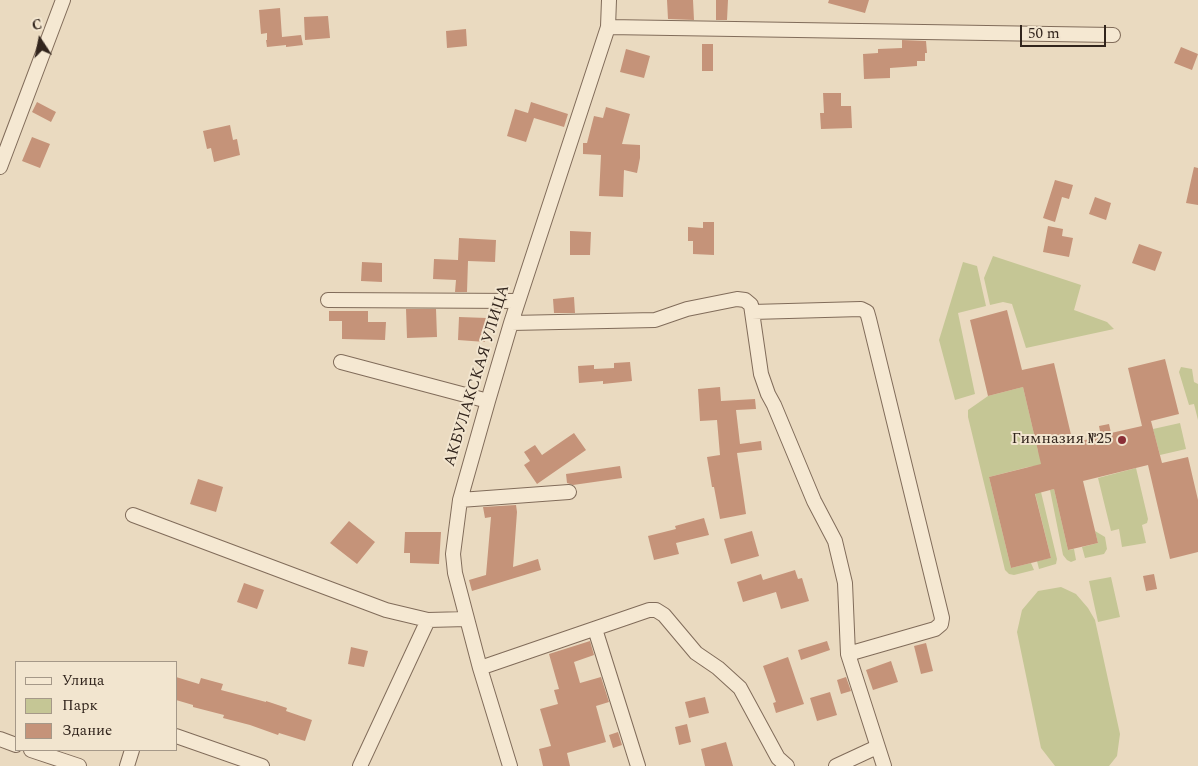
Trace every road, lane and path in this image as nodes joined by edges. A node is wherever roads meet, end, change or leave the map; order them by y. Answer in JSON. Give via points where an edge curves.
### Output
{"nodes":[{"id":1,"x":63,"y":0,"type":"edge"},
{"id":2,"x":609,"y":0,"type":"edge"},
{"id":3,"x":608,"y":27,"type":"junction"},
{"id":4,"x":1113,"y":35,"type":"dead end"},
{"id":5,"x":0,"y":166,"type":"edge"},
{"id":6,"x":328,"y":300,"type":"dead end"},
{"id":7,"x":518,"y":301,"type":"junction"},
{"id":8,"x":752,"y":312,"type":"junction"},
{"id":9,"x":511,"y":323,"type":"junction"},
{"id":10,"x":342,"y":362,"type":"dead end"},
{"id":11,"x":488,"y":401,"type":"junction"},
{"id":12,"x":569,"y":492,"type":"dead end"},
{"id":13,"x":460,"y":500,"type":"junction"},
{"id":14,"x":133,"y":515,"type":"dead end"},
{"id":15,"x":467,"y":619,"type":"junction"},
{"id":16,"x":428,"y":620,"type":"junction"},
{"id":17,"x":594,"y":629,"type":"junction"},
{"id":18,"x":848,"y":654,"type":"junction"},
{"id":19,"x":480,"y":668,"type":"junction"},
{"id":20,"x":178,"y":737,"type":"edge"},
{"id":21,"x":0,"y":739,"type":"edge"},
{"id":22,"x":15,"y":745,"type":"edge"},
{"id":23,"x":877,"y":747,"type":"junction"},
{"id":24,"x":34,"y":751,"type":"edge"},
{"id":25,"x":132,"y":751,"type":"edge"},
{"id":26,"x":79,"y":766,"type":"edge"},
{"id":27,"x":128,"y":766,"type":"edge"},
{"id":28,"x":262,"y":766,"type":"edge"},
{"id":29,"x":360,"y":766,"type":"edge"},
{"id":30,"x":510,"y":766,"type":"edge"},
{"id":31,"x":638,"y":766,"type":"edge"},
{"id":32,"x":787,"y":766,"type":"edge"},
{"id":33,"x":836,"y":766,"type":"edge"},
{"id":34,"x":884,"y":766,"type":"edge"}],
"edges":[{"from":1,"to":5,"type":"street"},
{"from":2,"to":3,"type":"street","name":"АКБУЛАКСКАЯ УЛИЦА"},
{"from":3,"to":4,"type":"street"},
{"from":3,"to":7,"type":"street","name":"АКБУЛАКСКАЯ УЛИЦА"},
{"from":6,"to":7,"type":"street"},
{"from":7,"to":9,"type":"street","name":"АКБУЛАКСКАЯ УЛИЦА"},
{"from":8,"to":9,"type":"street","via":[[751,305],[737,299],[687,309],[655,320]]},
{"from":8,"to":18,"type":"street","via":[[761,374],[768,394],[814,501],[835,541],[845,583]]},
{"from":8,"to":18,"type":"street","via":[[861,309],[869,319],[942,618],[935,629]]},
{"from":9,"to":11,"type":"street","name":"АКБУЛАКСКАЯ УЛИЦА"},
{"from":10,"to":11,"type":"street"},
{"from":11,"to":13,"type":"street","name":"АКБУЛАКСКАЯ УЛИЦА"},
{"from":12,"to":13,"type":"street"},
{"from":13,"to":15,"type":"street","name":"АКБУЛАКСКАЯ УЛИЦА","via":[[453,554]]},
{"from":14,"to":16,"type":"street","via":[[386,610]]},
{"from":15,"to":16,"type":"street"},
{"from":15,"to":19,"type":"street","name":"АКБУЛАКСКАЯ УЛИЦА"},
{"from":16,"to":29,"type":"street"},
{"from":17,"to":19,"type":"street"},
{"from":17,"to":31,"type":"street"},
{"from":17,"to":32,"type":"street","via":[[649,610],[664,615],[696,653],[740,688],[778,758]]},
{"from":18,"to":23,"type":"street"},
{"from":19,"to":30,"type":"street","name":"АКБУЛАКСКАЯ УЛИЦА"},
{"from":20,"to":28,"type":"street"},
{"from":21,"to":22,"type":"street"},
{"from":23,"to":33,"type":"street"},
{"from":23,"to":34,"type":"street"},
{"from":24,"to":26,"type":"street"},
{"from":25,"to":27,"type":"street"}]}
